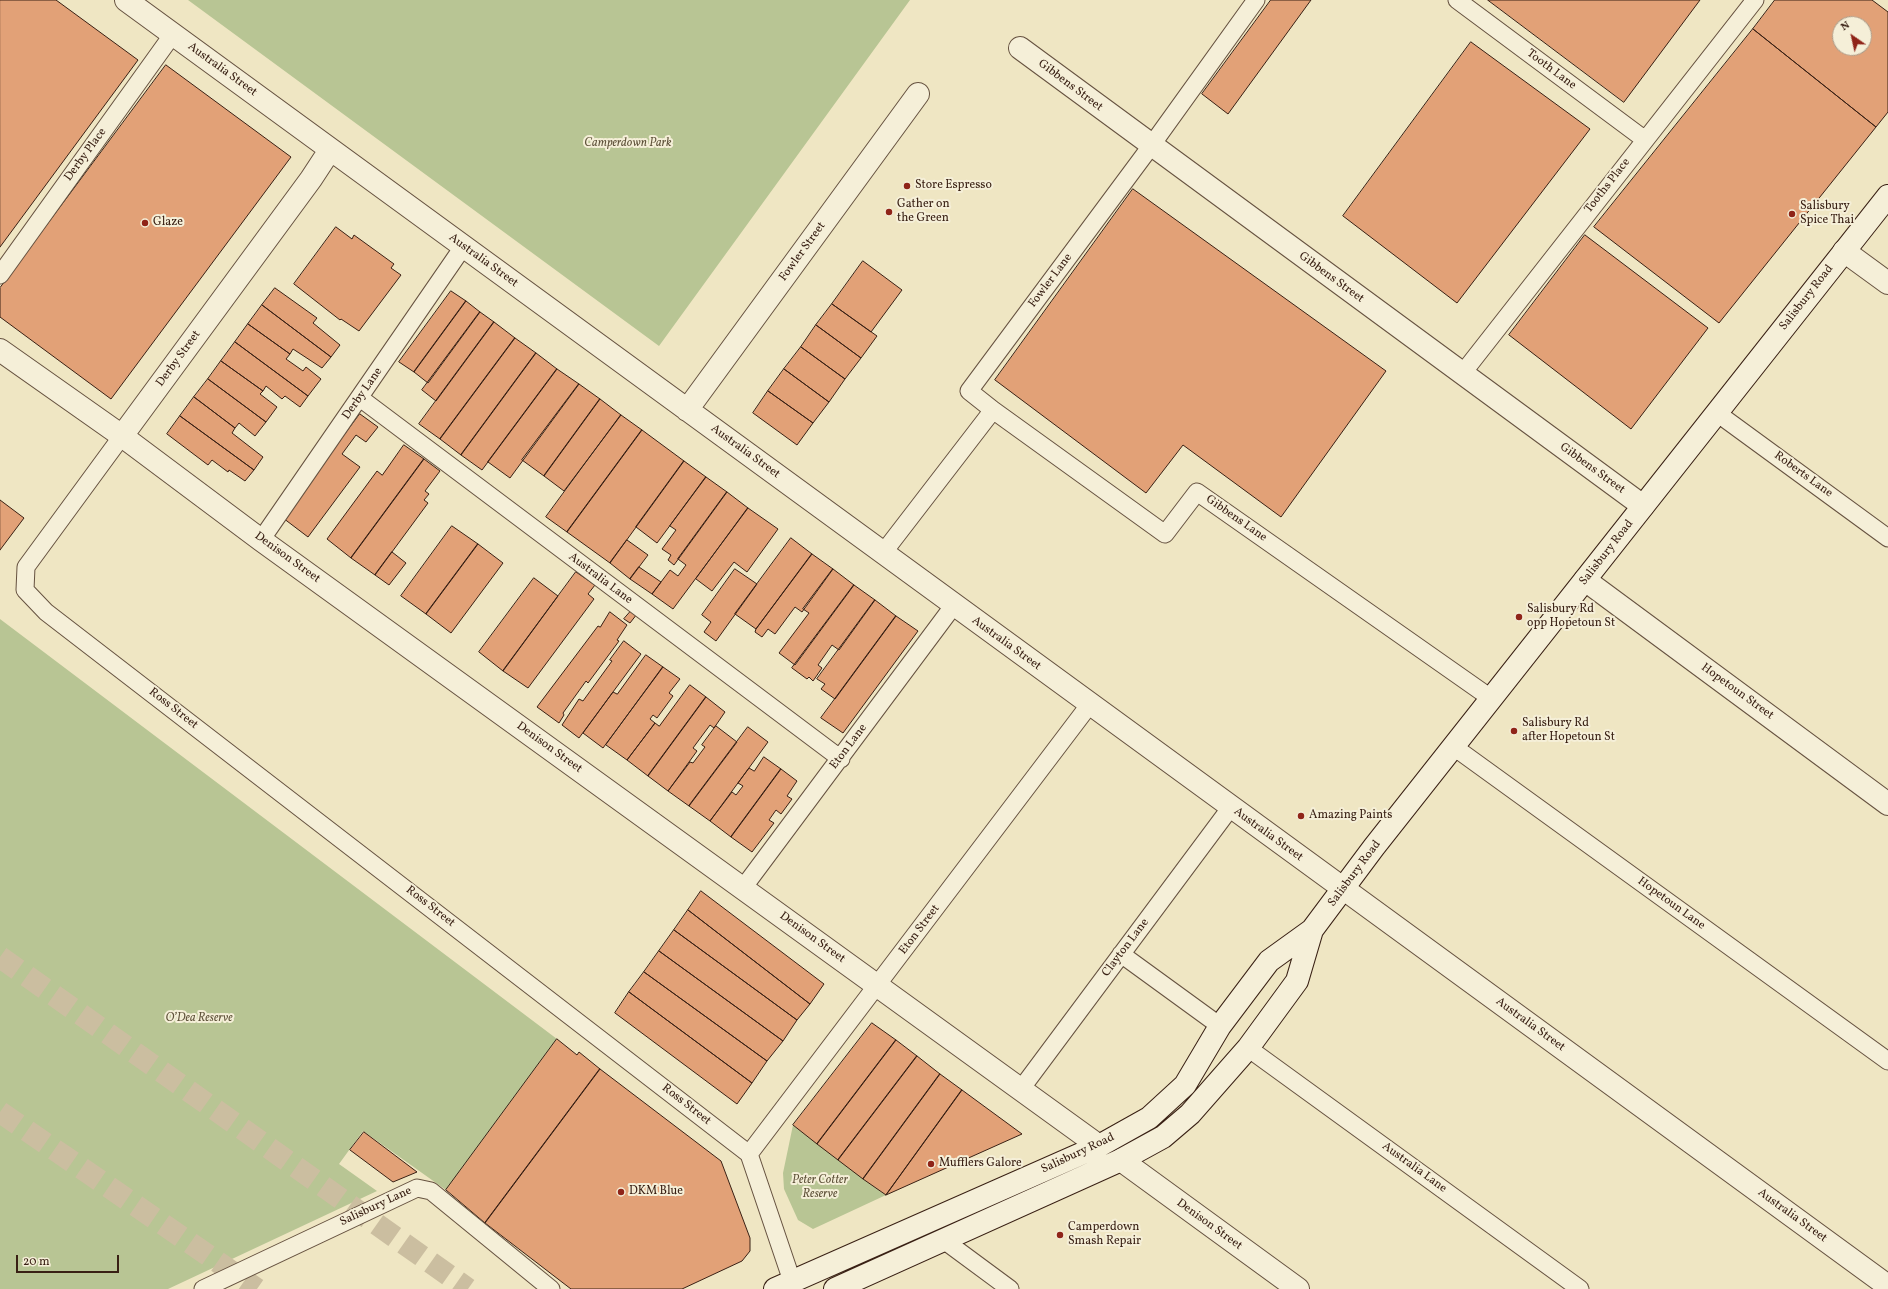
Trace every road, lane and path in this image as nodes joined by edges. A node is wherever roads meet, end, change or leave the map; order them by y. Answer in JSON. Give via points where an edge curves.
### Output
{"nodes":[{"id":1,"x":126,"y":0,"type":"edge"},
{"id":2,"x":1256,"y":0,"type":"edge"},
{"id":3,"x":1457,"y":0,"type":"edge"},
{"id":4,"x":1756,"y":0,"type":"edge"},
{"id":5,"x":173,"y":34,"type":"junction"},
{"id":6,"x":1020,"y":48,"type":"dead end"},
{"id":7,"x":918,"y":94,"type":"dead end"},
{"id":8,"x":1644,"y":139,"type":"junction"},
{"id":9,"x":1151,"y":146,"type":"junction"},
{"id":10,"x":330,"y":150,"type":"junction"},
{"id":11,"x":1888,"y":196,"type":"edge"},
{"id":12,"x":463,"y":247,"type":"junction"},
{"id":13,"x":1844,"y":251,"type":"junction"},
{"id":14,"x":0,"y":275,"type":"edge"},
{"id":15,"x":1888,"y":283,"type":"edge"},
{"id":16,"x":0,"y":350,"type":"edge"},
{"id":17,"x":1462,"y":374,"type":"junction"},
{"id":18,"x":360,"y":398,"type":"junction"},
{"id":19,"x":687,"y":410,"type":"junction"},
{"id":20,"x":992,"y":410,"type":"junction"},
{"id":21,"x":1717,"y":413,"type":"junction"},
{"id":22,"x":122,"y":436,"type":"junction"},
{"id":23,"x":1643,"y":506,"type":"junction"},
{"id":24,"x":1888,"y":538,"type":"edge"},
{"id":25,"x":261,"y":540,"type":"junction"},
{"id":26,"x":883,"y":553,"type":"junction"},
{"id":27,"x":26,"y":567,"type":"joint"},
{"id":28,"x":1585,"y":580,"type":"junction"},
{"id":29,"x":954,"y":605,"type":"junction"},
{"id":30,"x":1492,"y":698,"type":"junction"},
{"id":31,"x":1090,"y":704,"type":"junction"},
{"id":32,"x":1454,"y":747,"type":"junction"},
{"id":33,"x":841,"y":759,"type":"junction"},
{"id":34,"x":1888,"y":804,"type":"edge"},
{"id":35,"x":1231,"y":807,"type":"junction"},
{"id":36,"x":743,"y":888,"type":"junction"},
{"id":37,"x":1343,"y":889,"type":"junction"},
{"id":38,"x":1312,"y":930,"type":"junction"},
{"id":39,"x":1121,"y":954,"type":"junction"},
{"id":40,"x":878,"y":986,"type":"junction"},
{"id":41,"x":1220,"y":1026,"type":"junction"},
{"id":42,"x":1248,"y":1048,"type":"junction"},
{"id":43,"x":1888,"y":1061,"type":"edge"},
{"id":44,"x":1021,"y":1089,"type":"junction"},
{"id":45,"x":1099,"y":1146,"type":"junction"},
{"id":46,"x":749,"y":1154,"type":"junction"},
{"id":47,"x":1121,"y":1160,"type":"junction"},
{"id":48,"x":945,"y":1241,"type":"junction"},
{"id":49,"x":784,"y":1285,"type":"edge"},
{"id":50,"x":1888,"y":1286,"type":"edge"},
{"id":51,"x":203,"y":1289,"type":"edge"},
{"id":52,"x":551,"y":1289,"type":"edge"},
{"id":53,"x":835,"y":1289,"type":"edge"},
{"id":54,"x":1010,"y":1289,"type":"edge"},
{"id":55,"x":1298,"y":1289,"type":"edge"},
{"id":56,"x":1580,"y":1289,"type":"edge"}],
"edges":[{"from":1,"to":5,"type":"street","name":"Australia Street"},
{"from":2,"to":9,"type":"lane","name":"Fowler Lane"},
{"from":3,"to":8,"type":"lane","name":"Tooth Lane"},
{"from":4,"to":8,"type":"lane","name":"Tooths Place"},
{"from":5,"to":10,"type":"street","name":"Australia Street"},
{"from":5,"to":14,"type":"lane","name":"Derby Place"},
{"from":6,"to":9,"type":"street","name":"Gibbens Street"},
{"from":7,"to":19,"type":"street","name":"Fowler Street"},
{"from":8,"to":17,"type":"lane","name":"Tooths Place"},
{"from":9,"to":17,"type":"street","name":"Gibbens Street"},
{"from":9,"to":20,"type":"lane","name":"Fowler Lane","via":[[969,391]]},
{"from":10,"to":12,"type":"street","name":"Australia Street"},
{"from":10,"to":22,"type":"street","name":"Derby Street"},
{"from":11,"to":13,"type":"street","name":"Salisbury Road"},
{"from":12,"to":18,"type":"lane","name":"Derby Lane"},
{"from":12,"to":19,"type":"street","name":"Australia Street"},
{"from":13,"to":15,"type":"street"},
{"from":13,"to":21,"type":"street","name":"Salisbury Road"},
{"from":16,"to":22,"type":"street","name":"Denison Street"},
{"from":17,"to":23,"type":"street","name":"Gibbens Street"},
{"from":18,"to":25,"type":"lane","name":"Derby Lane"},
{"from":18,"to":33,"type":"lane","name":"Australia Lane"},
{"from":19,"to":26,"type":"street","name":"Australia Street"},
{"from":20,"to":26,"type":"lane"},
{"from":20,"to":30,"type":"lane","name":"Gibbens Lane","via":[[1165,534],[1197,492]]},
{"from":21,"to":23,"type":"street","name":"Salisbury Road"},
{"from":21,"to":24,"type":"lane","name":"Roberts Lane"},
{"from":22,"to":25,"type":"street","name":"Denison Street"},
{"from":22,"to":27,"type":"lane","name":"Derby Street"},
{"from":23,"to":28,"type":"street","name":"Salisbury Road"},
{"from":25,"to":36,"type":"street","name":"Denison Street"},
{"from":26,"to":29,"type":"street","name":"Australia Street"},
{"from":27,"to":46,"type":"lane","name":"Ross Street","via":[[25,590],[46,612]]},
{"from":28,"to":30,"type":"street","name":"Salisbury Road"},
{"from":28,"to":34,"type":"street","name":"Hopetoun Street"},
{"from":29,"to":31,"type":"street","name":"Australia Street"},
{"from":29,"to":33,"type":"lane","name":"Eton Lane"},
{"from":30,"to":32,"type":"street","name":"Salisbury Road"},
{"from":31,"to":35,"type":"street","name":"Australia Street"},
{"from":31,"to":40,"type":"lane","name":"Eton Street"},
{"from":32,"to":37,"type":"street","name":"Salisbury Road"},
{"from":32,"to":43,"type":"lane","name":"Hopetoun Lane"},
{"from":33,"to":36,"type":"lane","name":"Eton Lane"},
{"from":35,"to":37,"type":"street","name":"Australia Street"},
{"from":35,"to":39,"type":"lane","name":"Clayton Lane"},
{"from":36,"to":40,"type":"street","name":"Denison Street"},
{"from":37,"to":38,"type":"street","name":"Salisbury Road"},
{"from":37,"to":50,"type":"street","name":"Australia Street"},
{"from":38,"to":41,"type":"street","name":"Salisbury Road","via":[[1269,961]]},
{"from":38,"to":42,"type":"street","name":"Salisbury Road","via":[[1297,981]]},
{"from":39,"to":41,"type":"lane"},
{"from":39,"to":44,"type":"lane","name":"Clayton Lane"},
{"from":40,"to":44,"type":"street","name":"Denison Street"},
{"from":40,"to":46,"type":"lane","name":"Eton Street"},
{"from":41,"to":45,"type":"street","name":"Salisbury Road","via":[[1185,1084],[1149,1118]]},
{"from":42,"to":47,"type":"street","name":"Salisbury Road","via":[[1190,1114],[1163,1137]]},
{"from":42,"to":56,"type":"lane","name":"Australia Lane"},
{"from":44,"to":45,"type":"street","name":"Denison Street"},
{"from":45,"to":49,"type":"street","name":"Salisbury Road"},
{"from":46,"to":49,"type":"lane"},
{"from":47,"to":48,"type":"street","name":"Salisbury Road"},
{"from":47,"to":55,"type":"street","name":"Denison Street"},
{"from":48,"to":53,"type":"street","name":"Salisbury Road"},
{"from":48,"to":54,"type":"lane"},
{"from":51,"to":52,"type":"lane","name":"Salisbury Lane","via":[[417,1188],[431,1192]]}]}
